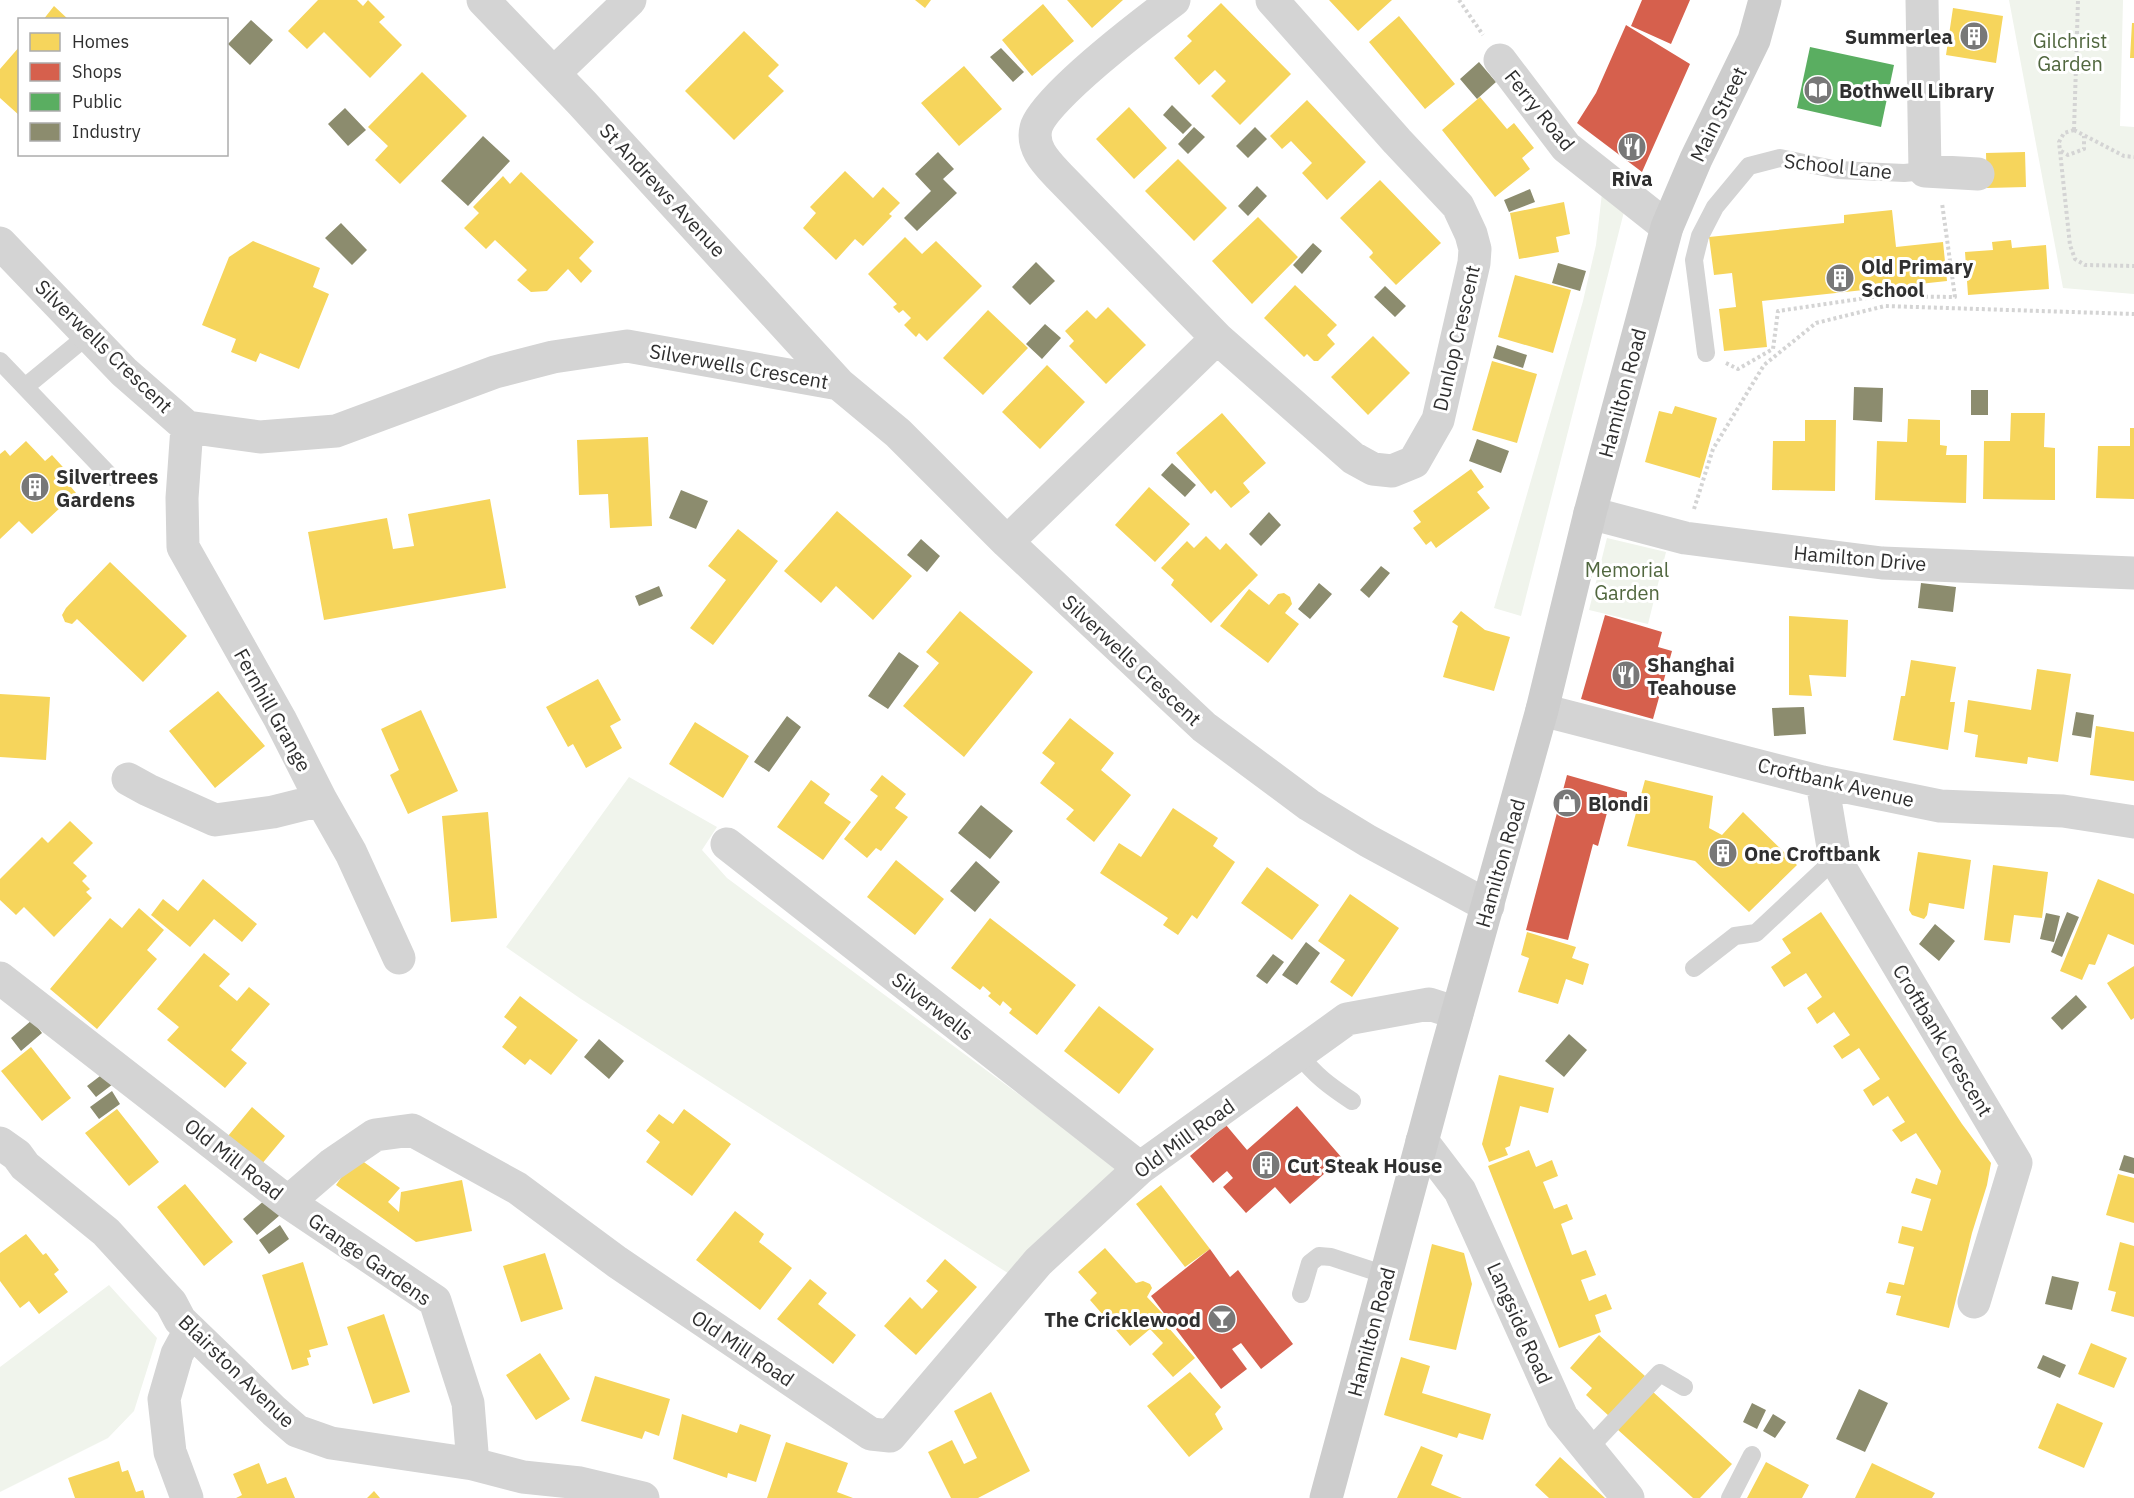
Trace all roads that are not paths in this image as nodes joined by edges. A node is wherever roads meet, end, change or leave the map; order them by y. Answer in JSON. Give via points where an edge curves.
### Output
{"nodes":[{"id":1,"x":483,"y":0,"type":"edge"},
{"id":2,"x":630,"y":0,"type":"edge"},
{"id":3,"x":1174,"y":0,"type":"edge"},
{"id":4,"x":1272,"y":0,"type":"edge"},
{"id":5,"x":1765,"y":0,"type":"edge"},
{"id":6,"x":1922,"y":0,"type":"edge"},
{"id":7,"x":1500,"y":60,"type":"road end"},
{"id":8,"x":554,"y":73,"type":"junction"},
{"id":9,"x":1925,"y":171,"type":"junction"},
{"id":10,"x":1978,"y":174,"type":"dead end"},
{"id":11,"x":1667,"y":227,"type":"junction"},
{"id":12,"x":0,"y":243,"type":"edge"},
{"id":13,"x":87,"y":336,"type":"junction"},
{"id":14,"x":1217,"y":338,"type":"junction"},
{"id":15,"x":1706,"y":353,"type":"road end"},
{"id":16,"x":0,"y":361,"type":"edge"},
{"id":17,"x":839,"y":384,"type":"junction"},
{"id":18,"x":25,"y":387,"type":"junction"},
{"id":19,"x":187,"y":427,"type":"junction"},
{"id":20,"x":111,"y":477,"type":"dead end"},
{"id":21,"x":1590,"y":513,"type":"junction"},
{"id":22,"x":1007,"y":542,"type":"junction"},
{"id":23,"x":2134,"y":573,"type":"edge"},
{"id":24,"x":1542,"y":710,"type":"junction"},
{"id":25,"x":128,"y":779,"type":"dead end"},
{"id":26,"x":1822,"y":782,"type":"junction"},
{"id":27,"x":321,"y":800,"type":"junction"},
{"id":28,"x":2134,"y":822,"type":"edge"},
{"id":29,"x":727,"y":844,"type":"dead end"},
{"id":30,"x":1835,"y":859,"type":"junction"},
{"id":31,"x":1488,"y":906,"type":"junction"},
{"id":32,"x":399,"y":958,"type":"dead end"},
{"id":33,"x":1694,"y":968,"type":"dead end"},
{"id":34,"x":0,"y":978,"type":"edge"},
{"id":35,"x":1457,"y":1013,"type":"junction"},
{"id":36,"x":1299,"y":1054,"type":"junction"},
{"id":37,"x":1352,"y":1101,"type":"dead end"},
{"id":38,"x":1422,"y":1141,"type":"junction"},
{"id":39,"x":0,"y":1143,"type":"edge"},
{"id":40,"x":1140,"y":1168,"type":"junction"},
{"id":41,"x":288,"y":1202,"type":"junction"},
{"id":42,"x":1386,"y":1275,"type":"junction"},
{"id":43,"x":1300,"y":1294,"type":"dead end"},
{"id":44,"x":1974,"y":1302,"type":"dead end"},
{"id":45,"x":190,"y":1330,"type":"junction"},
{"id":46,"x":1684,"y":1387,"type":"dead end"},
{"id":47,"x":1588,"y":1449,"type":"junction"},
{"id":48,"x":1752,"y":1455,"type":"dead end"},
{"id":49,"x":473,"y":1464,"type":"junction"},
{"id":50,"x":187,"y":1498,"type":"edge"},
{"id":51,"x":643,"y":1498,"type":"edge"},
{"id":52,"x":1326,"y":1498,"type":"edge"},
{"id":53,"x":1628,"y":1498,"type":"edge"},
{"id":54,"x":1730,"y":1498,"type":"edge"}],
"edges":[{"from":1,"to":8,"type":"street","name":"St Andrews Avenue"},
{"from":2,"to":8,"type":"street"},
{"from":3,"to":14,"type":"street","name":"Dunlop Crescent","via":[[1048,106],[1036,128],[1036,146],[1059,176]]},
{"from":4,"to":14,"type":"street","name":"Dunlop Crescent","via":[[1458,206],[1471,234],[1474,263],[1438,420],[1414,462],[1392,471],[1373,469],[1353,458]]},
{"from":5,"to":11,"type":"main road","name":"Main Street","via":[[1754,40]]},
{"from":6,"to":9,"type":"street"},
{"from":7,"to":11,"type":"street","name":"Ferry Road","via":[[1566,147]]},
{"from":8,"to":17,"type":"street","name":"St Andrews Avenue"},
{"from":9,"to":10,"type":"street"},
{"from":9,"to":15,"type":"lane","name":"School Lane","via":[[1838,170],[1780,158],[1749,166],[1715,207],[1700,236],[1694,260]]},
{"from":11,"to":21,"type":"main road","name":"Hamilton Road"},
{"from":12,"to":13,"type":"street","name":"Silverwells Crescent"},
{"from":13,"to":18,"type":"lane"},
{"from":13,"to":19,"type":"street","name":"Silverwells Crescent"},
{"from":14,"to":22,"type":"street"},
{"from":16,"to":18,"type":"lane"},
{"from":17,"to":19,"type":"street","name":"Silverwells Crescent","via":[[627,346],[553,357],[495,372],[336,431],[260,437]]},
{"from":17,"to":22,"type":"street","name":"Silverwells Crescent","via":[[898,433]]},
{"from":18,"to":20,"type":"lane"},
{"from":19,"to":27,"type":"street","name":"Fernhill Grange","via":[[183,548]]},
{"from":21,"to":23,"type":"street","name":"Hamilton Drive","via":[[1685,538],[1882,563]]},
{"from":21,"to":24,"type":"main road","name":"Hamilton Road"},
{"from":22,"to":31,"type":"street","name":"Silverwells Crescent","via":[[1204,727],[1309,805]]},
{"from":24,"to":26,"type":"street","name":"Croftbank Avenue"},
{"from":24,"to":31,"type":"main road","name":"Hamilton Road"},
{"from":25,"to":27,"type":"street","via":[[215,820]]},
{"from":26,"to":28,"type":"street","name":"Croftbank Avenue","via":[[1940,806],[2063,811]]},
{"from":26,"to":30,"type":"street","name":"Croftbank Crescent"},
{"from":27,"to":32,"type":"street","name":"Fernhill Grange","via":[[351,853]]},
{"from":29,"to":40,"type":"street","name":"Silverwells"},
{"from":30,"to":33,"type":"lane","via":[[1756,933],[1735,936]]},
{"from":30,"to":44,"type":"street","name":"Croftbank Crescent","via":[[2016,1163]]},
{"from":31,"to":35,"type":"main road","name":"Hamilton Road"},
{"from":34,"to":41,"type":"street","name":"Old Mill Road"},
{"from":35,"to":36,"type":"street","name":"Old Mill Road","via":[[1429,1004],[1347,1019]]},
{"from":35,"to":38,"type":"main road","name":"Hamilton Road"},
{"from":36,"to":37,"type":"lane","via":[[1317,1077]]},
{"from":36,"to":40,"type":"street","name":"Old Mill Road"},
{"from":38,"to":42,"type":"main road","name":"Hamilton Road"},
{"from":38,"to":47,"type":"street","name":"Langside Road","via":[[1460,1191],[1562,1417]]},
{"from":39,"to":45,"type":"street","name":"Blairston Avenue","via":[[106,1232],[171,1302]]},
{"from":40,"to":41,"type":"street","name":"Old Mill Road","via":[[1038,1262],[890,1436],[872,1434],[837,1412],[617,1263],[517,1188],[412,1130],[375,1135],[331,1165]]},
{"from":41,"to":49,"type":"street","name":"Grange Gardens","via":[[435,1301],[468,1402]]},
{"from":42,"to":43,"type":"lane","via":[[1319,1256],[1310,1263]]},
{"from":42,"to":52,"type":"main road","name":"Hamilton Road"},
{"from":45,"to":49,"type":"street","name":"Blairston Avenue","via":[[297,1431],[331,1443]]},
{"from":45,"to":50,"type":"street","via":[[177,1354],[164,1398],[170,1452]]},
{"from":46,"to":47,"type":"lane","via":[[1660,1373]]},
{"from":47,"to":53,"type":"street","name":"Langside Road"},
{"from":48,"to":54,"type":"lane"},
{"from":49,"to":51,"type":"street","name":"Blairston Avenue"}]}
